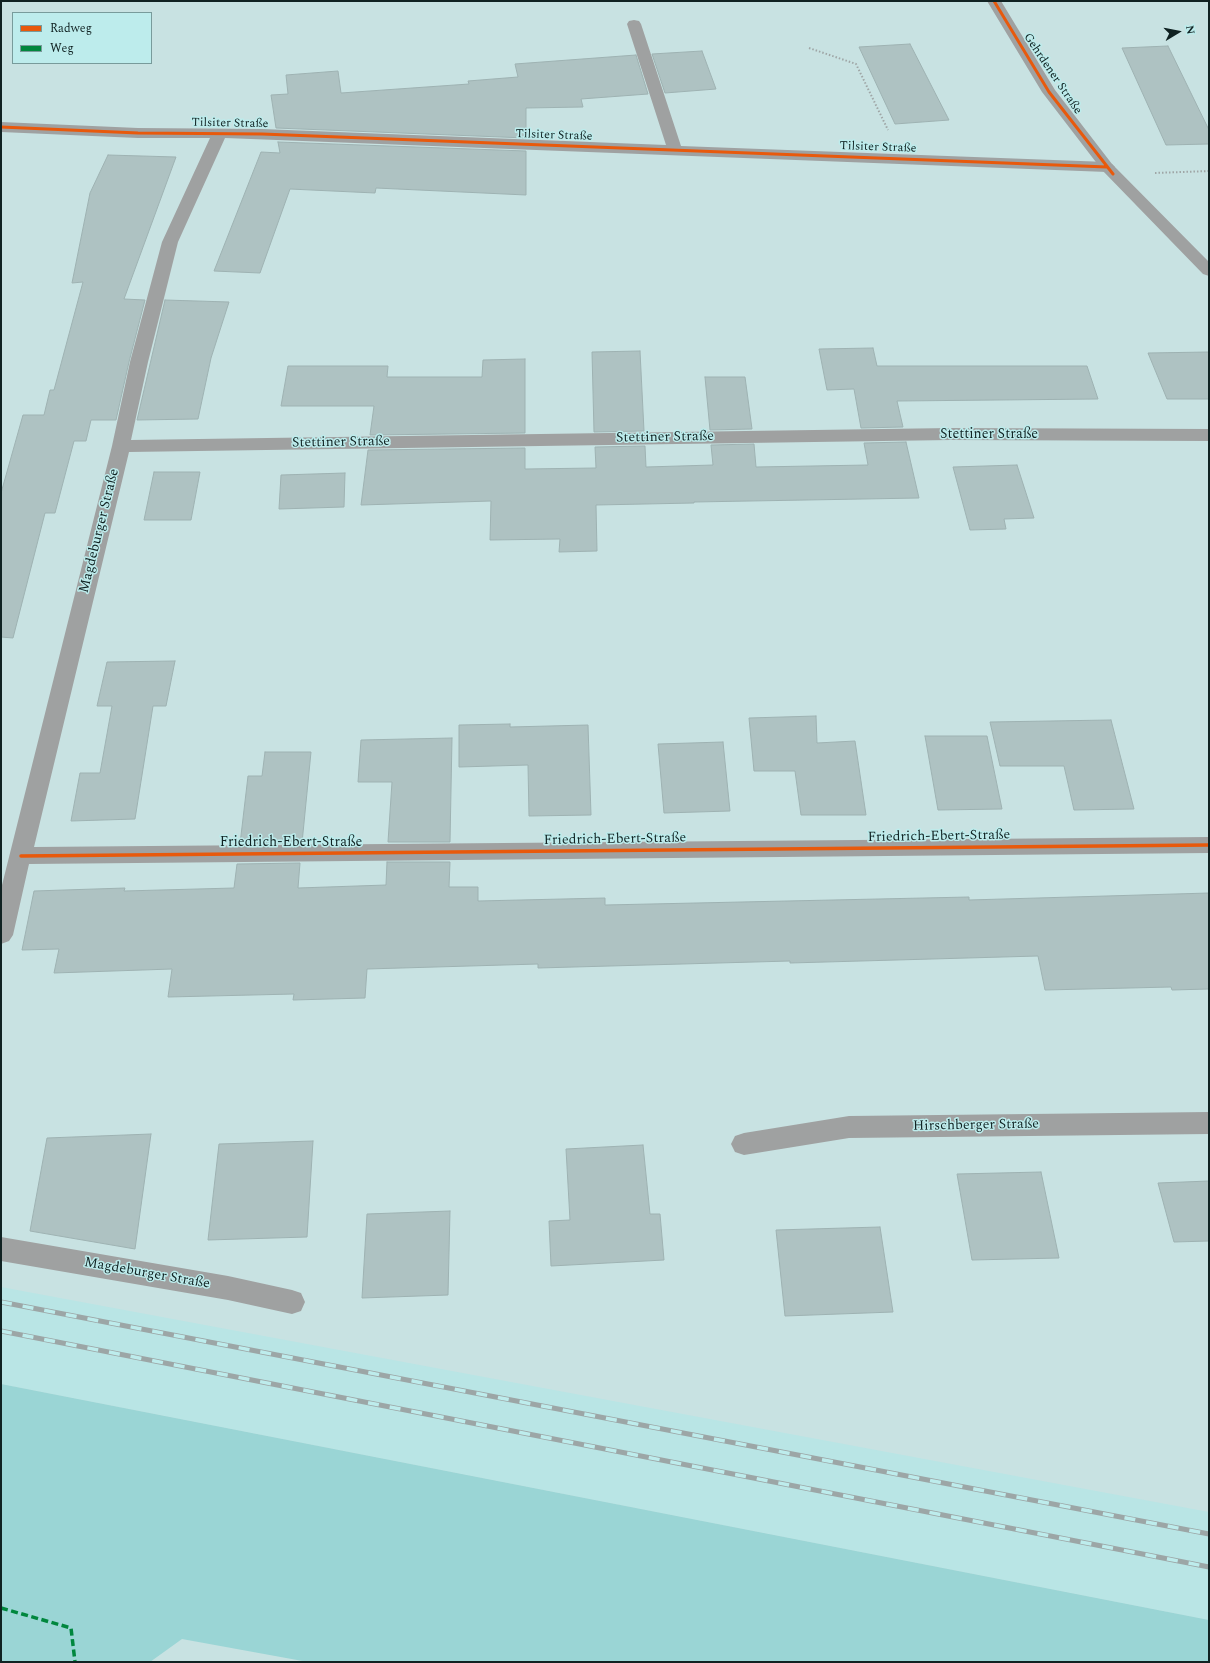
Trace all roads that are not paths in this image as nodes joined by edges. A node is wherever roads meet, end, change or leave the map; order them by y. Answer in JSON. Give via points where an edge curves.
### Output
{"nodes":[{"id":1,"x":997,"y":6,"type":"edge"},
{"id":2,"x":634,"y":24,"type":"dead end"},
{"id":3,"x":1,"y":127,"type":"edge"},
{"id":4,"x":219,"y":134,"type":"junction"},
{"id":5,"x":676,"y":150,"type":"junction"},
{"id":6,"x":1110,"y":171,"type":"junction"},
{"id":7,"x":1209,"y":271,"type":"edge"},
{"id":8,"x":1209,"y":435,"type":"edge"},
{"id":9,"x":121,"y":446,"type":"junction"},
{"id":10,"x":1209,"y":845,"type":"edge"},
{"id":11,"x":21,"y":856,"type":"junction"},
{"id":12,"x":1,"y":935,"type":"edge"},
{"id":13,"x":1209,"y":1123,"type":"edge"},
{"id":14,"x":744,"y":1144,"type":"dead end"},
{"id":15,"x":1,"y":1249,"type":"edge"},
{"id":16,"x":292,"y":1302,"type":"dead end"}],
"edges":[{"from":1,"to":6,"type":"street","name":"Gehrdener Straße","via":[[1049,92]]},
{"from":2,"to":5,"type":"street"},
{"from":3,"to":4,"type":"street","name":"Tilsiter Straße"},
{"from":4,"to":5,"type":"street","name":"Tilsiter Straße"},
{"from":4,"to":9,"type":"street","name":"Magdeburger Straße","via":[[170,242],[139,362]]},
{"from":5,"to":6,"type":"street","name":"Tilsiter Straße"},
{"from":6,"to":7,"type":"street","name":"Gehrdener Straße"},
{"from":8,"to":9,"type":"street","name":"Stettiner Straße","via":[[951,434]]},
{"from":9,"to":11,"type":"street","name":"Magdeburger Straße"},
{"from":10,"to":11,"type":"street","name":"Friedrich-Ebert-Straße"},
{"from":11,"to":12,"type":"street","name":"Magdeburger Straße"},
{"from":13,"to":14,"type":"street","name":"Hirschberger Straße","via":[[849,1127]]},
{"from":15,"to":16,"type":"street","name":"Magdeburger Straße","via":[[228,1288]]}]}
